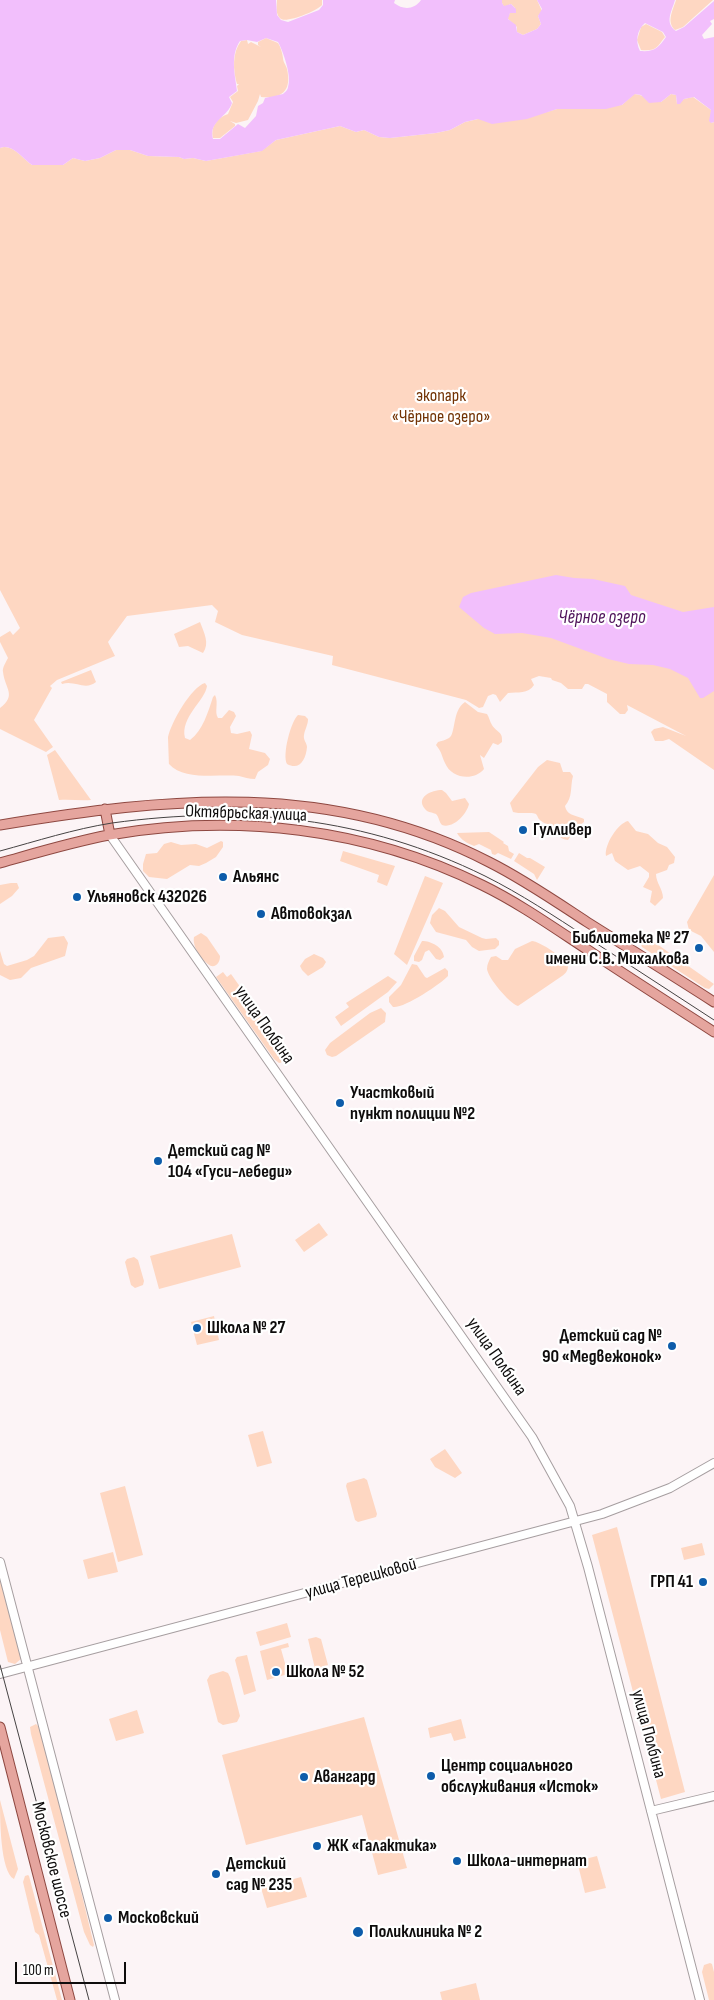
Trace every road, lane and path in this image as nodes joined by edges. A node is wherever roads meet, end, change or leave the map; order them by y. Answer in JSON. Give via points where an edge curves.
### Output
{"nodes":[{"id":1,"x":105,"y":809,"type":"junction"},
{"id":2,"x":0,"y":825,"type":"edge"},
{"id":3,"x":110,"y":835,"type":"junction"},
{"id":4,"x":0,"y":863,"type":"edge"},
{"id":5,"x":714,"y":1002,"type":"edge"},
{"id":6,"x":714,"y":1032,"type":"edge"},
{"id":7,"x":714,"y":1463,"type":"edge"},
{"id":8,"x":576,"y":1522,"type":"junction"},
{"id":9,"x":0,"y":1562,"type":"edge"},
{"id":10,"x":28,"y":1666,"type":"junction"},
{"id":11,"x":0,"y":1674,"type":"edge"},
{"id":12,"x":0,"y":1727,"type":"edge"},
{"id":13,"x":714,"y":1796,"type":"edge"},
{"id":14,"x":651,"y":1811,"type":"junction"},
{"id":15,"x":70,"y":2000,"type":"edge"},
{"id":16,"x":115,"y":2000,"type":"edge"},
{"id":17,"x":700,"y":2000,"type":"edge"}],
"edges":[{"from":1,"to":2,"type":"main road","name":"Октябрьская улица"},
{"from":1,"to":3,"type":"main road","name":"улица Полбина"},
{"from":1,"to":5,"type":"main road","name":"Октябрьская улица","via":[[171,802],[281,803],[345,812],[409,828],[489,862]]},
{"from":3,"to":4,"type":"main road","name":"Октябрьская улица"},
{"from":3,"to":6,"type":"main road","name":"Октябрьская улица","via":[[175,828],[280,828],[369,842],[412,855],[475,881],[525,909]]},
{"from":3,"to":8,"type":"street","name":"улица Полбина","via":[[526,1430],[552,1472]]},
{"from":7,"to":8,"type":"street","name":"улица Терешковой","via":[[670,1488]]},
{"from":8,"to":10,"type":"street","name":"улица Терешковой"},
{"from":8,"to":14,"type":"street","name":"улица Полбина"},
{"from":9,"to":10,"type":"street"},
{"from":10,"to":11,"type":"street","name":"улица Терешковой"},
{"from":10,"to":16,"type":"street"},
{"from":12,"to":15,"type":"main road","name":"Московское шоссе"},
{"from":13,"to":14,"type":"street"},
{"from":14,"to":17,"type":"street","name":"улица Полбина"}]}
